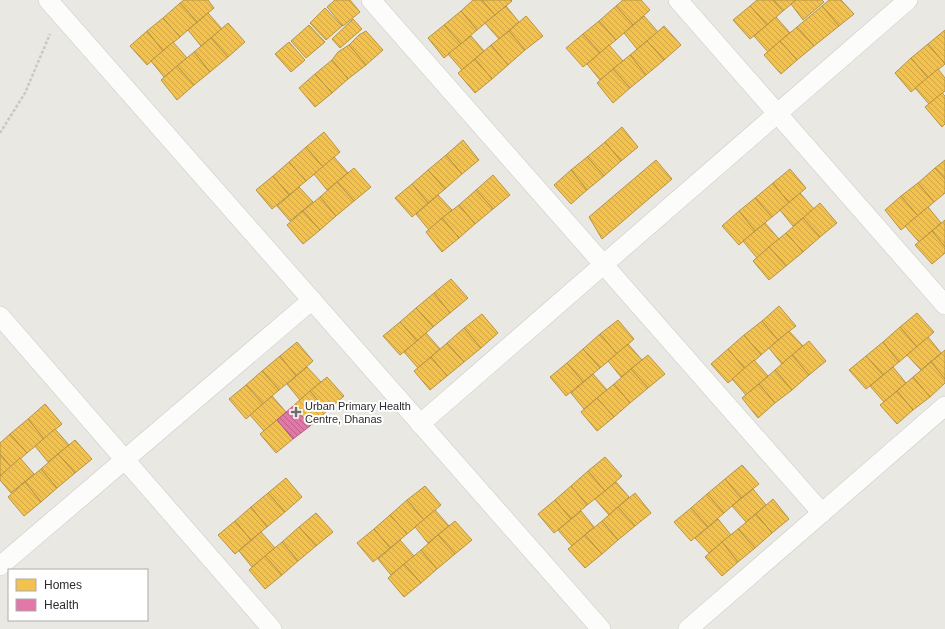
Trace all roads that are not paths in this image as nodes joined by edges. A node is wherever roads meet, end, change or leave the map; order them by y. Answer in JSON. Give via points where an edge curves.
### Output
{"nodes":[{"id":1,"x":371,"y":0,"type":"edge"},
{"id":2,"x":678,"y":0,"type":"edge"},
{"id":3,"x":908,"y":0,"type":"edge"},
{"id":4,"x":54,"y":6,"type":"edge"},
{"id":5,"x":777,"y":114,"type":"junction"},
{"id":6,"x":604,"y":264,"type":"junction"},
{"id":7,"x":312,"y":300,"type":"junction"},
{"id":8,"x":945,"y":305,"type":"edge"},
{"id":9,"x":0,"y":316,"type":"edge"},
{"id":10,"x":945,"y":406,"type":"edge"},
{"id":11,"x":420,"y":424,"type":"junction"},
{"id":12,"x":125,"y":458,"type":"junction"},
{"id":13,"x":822,"y":513,"type":"junction"},
{"id":14,"x":0,"y":566,"type":"edge"},
{"id":15,"x":272,"y":629,"type":"edge"},
{"id":16,"x":601,"y":629,"type":"edge"},
{"id":17,"x":688,"y":629,"type":"edge"}],
"edges":[{"from":1,"to":6,"type":"street"},
{"from":2,"to":5,"type":"street"},
{"from":3,"to":5,"type":"street"},
{"from":4,"to":7,"type":"street"},
{"from":5,"to":6,"type":"street"},
{"from":5,"to":8,"type":"street"},
{"from":6,"to":11,"type":"street"},
{"from":6,"to":13,"type":"street"},
{"from":7,"to":11,"type":"street"},
{"from":7,"to":12,"type":"street"},
{"from":9,"to":12,"type":"street"},
{"from":10,"to":13,"type":"street"},
{"from":11,"to":16,"type":"street"},
{"from":12,"to":14,"type":"street"},
{"from":12,"to":15,"type":"street"},
{"from":13,"to":17,"type":"street"}]}
